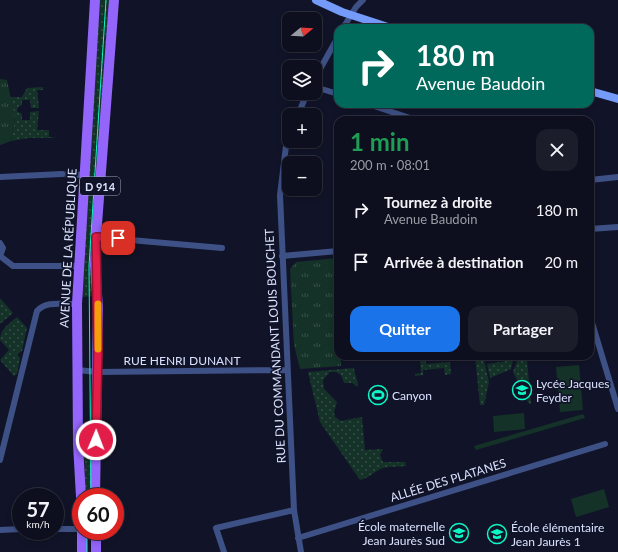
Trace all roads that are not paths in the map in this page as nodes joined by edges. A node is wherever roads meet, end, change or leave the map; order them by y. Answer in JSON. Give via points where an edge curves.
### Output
{"nodes":[{"id":1,"x":95,"y":0,"type":"edge"},
{"id":2,"x":114,"y":0,"type":"edge"},
{"id":3,"x":316,"y":0,"type":"edge"},
{"id":4,"x":363,"y":0,"type":"edge"},
{"id":5,"x":351,"y":15,"type":"junction"},
{"id":6,"x":345,"y":24,"type":"edge"},
{"id":7,"x":379,"y":24,"type":"edge"},
{"id":8,"x":334,"y":44,"type":"edge"},
{"id":9,"x":322,"y":66,"type":"edge"},
{"id":10,"x":322,"y":88,"type":"edge"},
{"id":11,"x":594,"y":92,"type":"edge"},
{"id":12,"x":334,"y":93,"type":"edge"},
{"id":13,"x":618,"y":99,"type":"edge"},
{"id":14,"x":380,"y":108,"type":"edge"},
{"id":15,"x":404,"y":116,"type":"edge"},
{"id":16,"x":286,"y":148,"type":"edge"},
{"id":17,"x":62,"y":174,"type":"tunnel mouth"},
{"id":18,"x":0,"y":178,"type":"edge"},
{"id":19,"x":618,"y":178,"type":"edge"},
{"id":20,"x":594,"y":180,"type":"edge"},
{"id":21,"x":618,"y":227,"type":"edge"},
{"id":22,"x":594,"y":229,"type":"edge"},
{"id":23,"x":96,"y":237,"type":"junction"},
{"id":24,"x":0,"y":243,"type":"edge"},
{"id":25,"x":222,"y":248,"type":"dead end"},
{"id":26,"x":334,"y":251,"type":"edge"},
{"id":27,"x":0,"y":256,"type":"edge"},
{"id":28,"x":282,"y":256,"type":"junction"},
{"id":29,"x":78,"y":266,"type":"junction"},
{"id":30,"x":76,"y":304,"type":"junction"},
{"id":31,"x":594,"y":329,"type":"edge"},
{"id":32,"x":77,"y":370,"type":"junction"},
{"id":33,"x":287,"y":370,"type":"junction"},
{"id":34,"x":98,"y":372,"type":"junction"},
{"id":35,"x":618,"y":408,"type":"edge"},
{"id":36,"x":605,"y":444,"type":"dead end"},
{"id":37,"x":0,"y":460,"type":"edge"},
{"id":38,"x":81,"y":488,"type":"edge"},
{"id":39,"x":96,"y":488,"type":"edge"},
{"id":40,"x":294,"y":510,"type":"junction"},
{"id":41,"x":12,"y":529,"type":"edge"},
{"id":42,"x":0,"y":530,"type":"edge"},
{"id":43,"x":298,"y":538,"type":"junction"},
{"id":44,"x":81,"y":540,"type":"edge"},
{"id":45,"x":96,"y":540,"type":"edge"},
{"id":46,"x":82,"y":552,"type":"edge"},
{"id":47,"x":96,"y":552,"type":"edge"},
{"id":48,"x":224,"y":552,"type":"edge"},
{"id":49,"x":301,"y":552,"type":"edge"}],
"edges":[{"from":1,"to":29,"type":"main road","name":"AVENUE DE LA RÉPUBLIQUE","number":"D 914","via":[[81,175]]},
{"from":2,"to":23,"type":"main road","number":"D 914"},
{"from":3,"to":5,"type":"street"},
{"from":4,"to":5,"type":"street"},
{"from":5,"to":6,"type":"street"},
{"from":5,"to":7,"type":"street"},
{"from":8,"to":9,"type":"street"},
{"from":10,"to":12,"type":"street"},
{"from":11,"to":13,"type":"street"},
{"from":14,"to":15,"type":"street"},
{"from":16,"to":28,"type":"street","name":"RUE DU COMMANDANT LOUIS BOUCHET","via":[[280,195]]},
{"from":17,"to":18,"type":"street"},
{"from":19,"to":20,"type":"street"},
{"from":21,"to":22,"type":"street"},
{"from":23,"to":25,"type":"street"},
{"from":23,"to":34,"type":"main road","number":"D 914"},
{"from":24,"to":27,"type":"street","via":[[3,248]]},
{"from":26,"to":28,"type":"street"},
{"from":27,"to":29,"type":"street","via":[[13,266]]},
{"from":28,"to":33,"type":"street","name":"RUE DU COMMANDANT LOUIS BOUCHET"},
{"from":29,"to":30,"type":"main road","name":"AVENUE DE LA RÉPUBLIQUE","number":"D 914"},
{"from":30,"to":32,"type":"main road","name":"AVENUE DE LA RÉPUBLIQUE","number":"D 914"},
{"from":30,"to":37,"type":"street","via":[[48,304],[41,306],[37,311]]},
{"from":31,"to":35,"type":"street"},
{"from":32,"to":34,"type":"street","name":"RUE HENRI DUNANT"},
{"from":32,"to":38,"type":"main road","name":"AVENUE DE LA RÉPUBLIQUE","number":"D 914"},
{"from":33,"to":34,"type":"street","name":"RUE HENRI DUNANT"},
{"from":33,"to":40,"type":"street","name":"RUE DU COMMANDANT LOUIS BOUCHET"},
{"from":34,"to":39,"type":"main road","number":"D 914"},
{"from":36,"to":43,"type":"street","name":"ALLÉE DES PLATANES"},
{"from":40,"to":43,"type":"street","name":"RUE DU COMMANDANT LOUIS BOUCHET"},
{"from":40,"to":48,"type":"street","via":[[216,528]]},
{"from":41,"to":42,"type":"street"},
{"from":43,"to":49,"type":"street","name":"RUE DU COMMANDANT LOUIS BOUCHET"},
{"from":44,"to":46,"type":"main road"},
{"from":45,"to":47,"type":"main road"}]}
